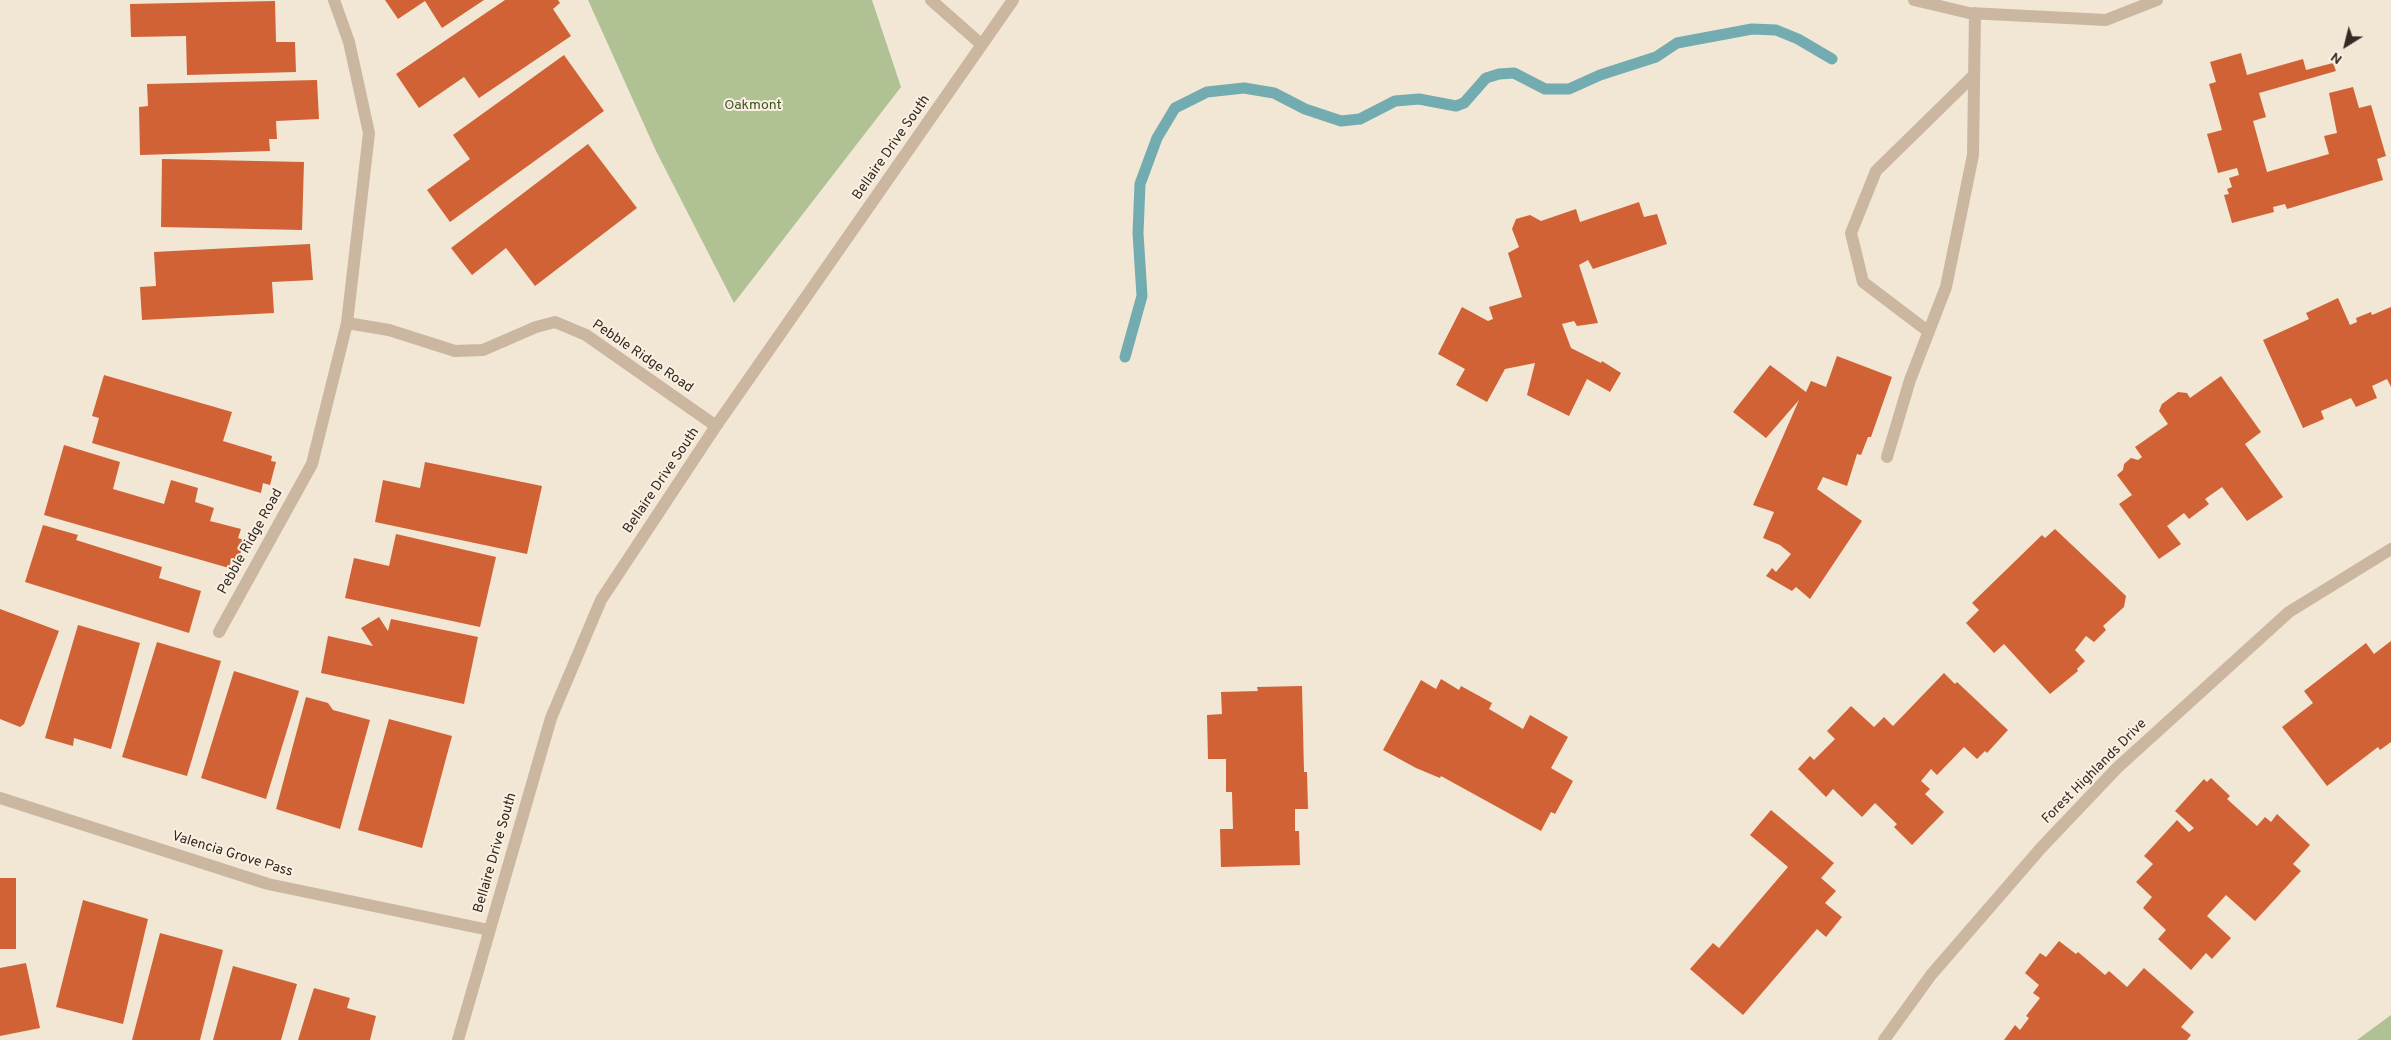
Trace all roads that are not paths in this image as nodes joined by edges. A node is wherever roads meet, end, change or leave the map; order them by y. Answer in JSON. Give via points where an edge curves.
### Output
{"nodes":[{"id":1,"x":334,"y":0,"type":"edge"},
{"id":2,"x":932,"y":0,"type":"edge"},
{"id":3,"x":1013,"y":0,"type":"edge"},
{"id":4,"x":1914,"y":0,"type":"edge"},
{"id":5,"x":2157,"y":0,"type":"edge"},
{"id":6,"x":1975,"y":13,"type":"junction"},
{"id":7,"x":982,"y":45,"type":"junction"},
{"id":8,"x":1974,"y":75,"type":"junction"},
{"id":9,"x":347,"y":323,"type":"junction"},
{"id":10,"x":1929,"y":332,"type":"junction"},
{"id":11,"x":716,"y":426,"type":"junction"},
{"id":12,"x":1887,"y":457,"type":"dead end"},
{"id":13,"x":2391,"y":549,"type":"edge"},
{"id":14,"x":219,"y":632,"type":"dead end"},
{"id":15,"x":0,"y":798,"type":"edge"},
{"id":16,"x":490,"y":930,"type":"junction"},
{"id":17,"x":458,"y":1040,"type":"edge"},
{"id":18,"x":1884,"y":1040,"type":"edge"}],
"edges":[{"from":1,"to":9,"type":"street","name":"Pebble Ridge Road","via":[[349,42],[369,133]]},
{"from":2,"to":7,"type":"street"},
{"from":3,"to":7,"type":"street","name":"Bellaire Drive South"},
{"from":4,"to":6,"type":"street"},
{"from":5,"to":6,"type":"street","via":[[2106,20]]},
{"from":6,"to":8,"type":"street"},
{"from":7,"to":11,"type":"street","name":"Bellaire Drive South"},
{"from":8,"to":10,"type":"street","via":[[1973,155],[1946,287]]},
{"from":8,"to":10,"type":"street","via":[[1876,171],[1851,233],[1863,282]]},
{"from":9,"to":11,"type":"street","name":"Pebble Ridge Road","via":[[389,330],[455,351],[483,350],[555,322],[586,335]]},
{"from":9,"to":14,"type":"street","name":"Pebble Ridge Road","via":[[312,464]]},
{"from":10,"to":12,"type":"street","via":[[1910,380]]},
{"from":11,"to":16,"type":"street","name":"Bellaire Drive South","via":[[601,600],[551,718]]},
{"from":13,"to":18,"type":"street","name":"Forest Highlands Drive","via":[[2289,612],[2116,768],[2041,848],[1931,975]]},
{"from":15,"to":16,"type":"street","name":"Valencia Grove Pass","via":[[268,884]]},
{"from":16,"to":17,"type":"street","name":"Bellaire Drive South"}]}
